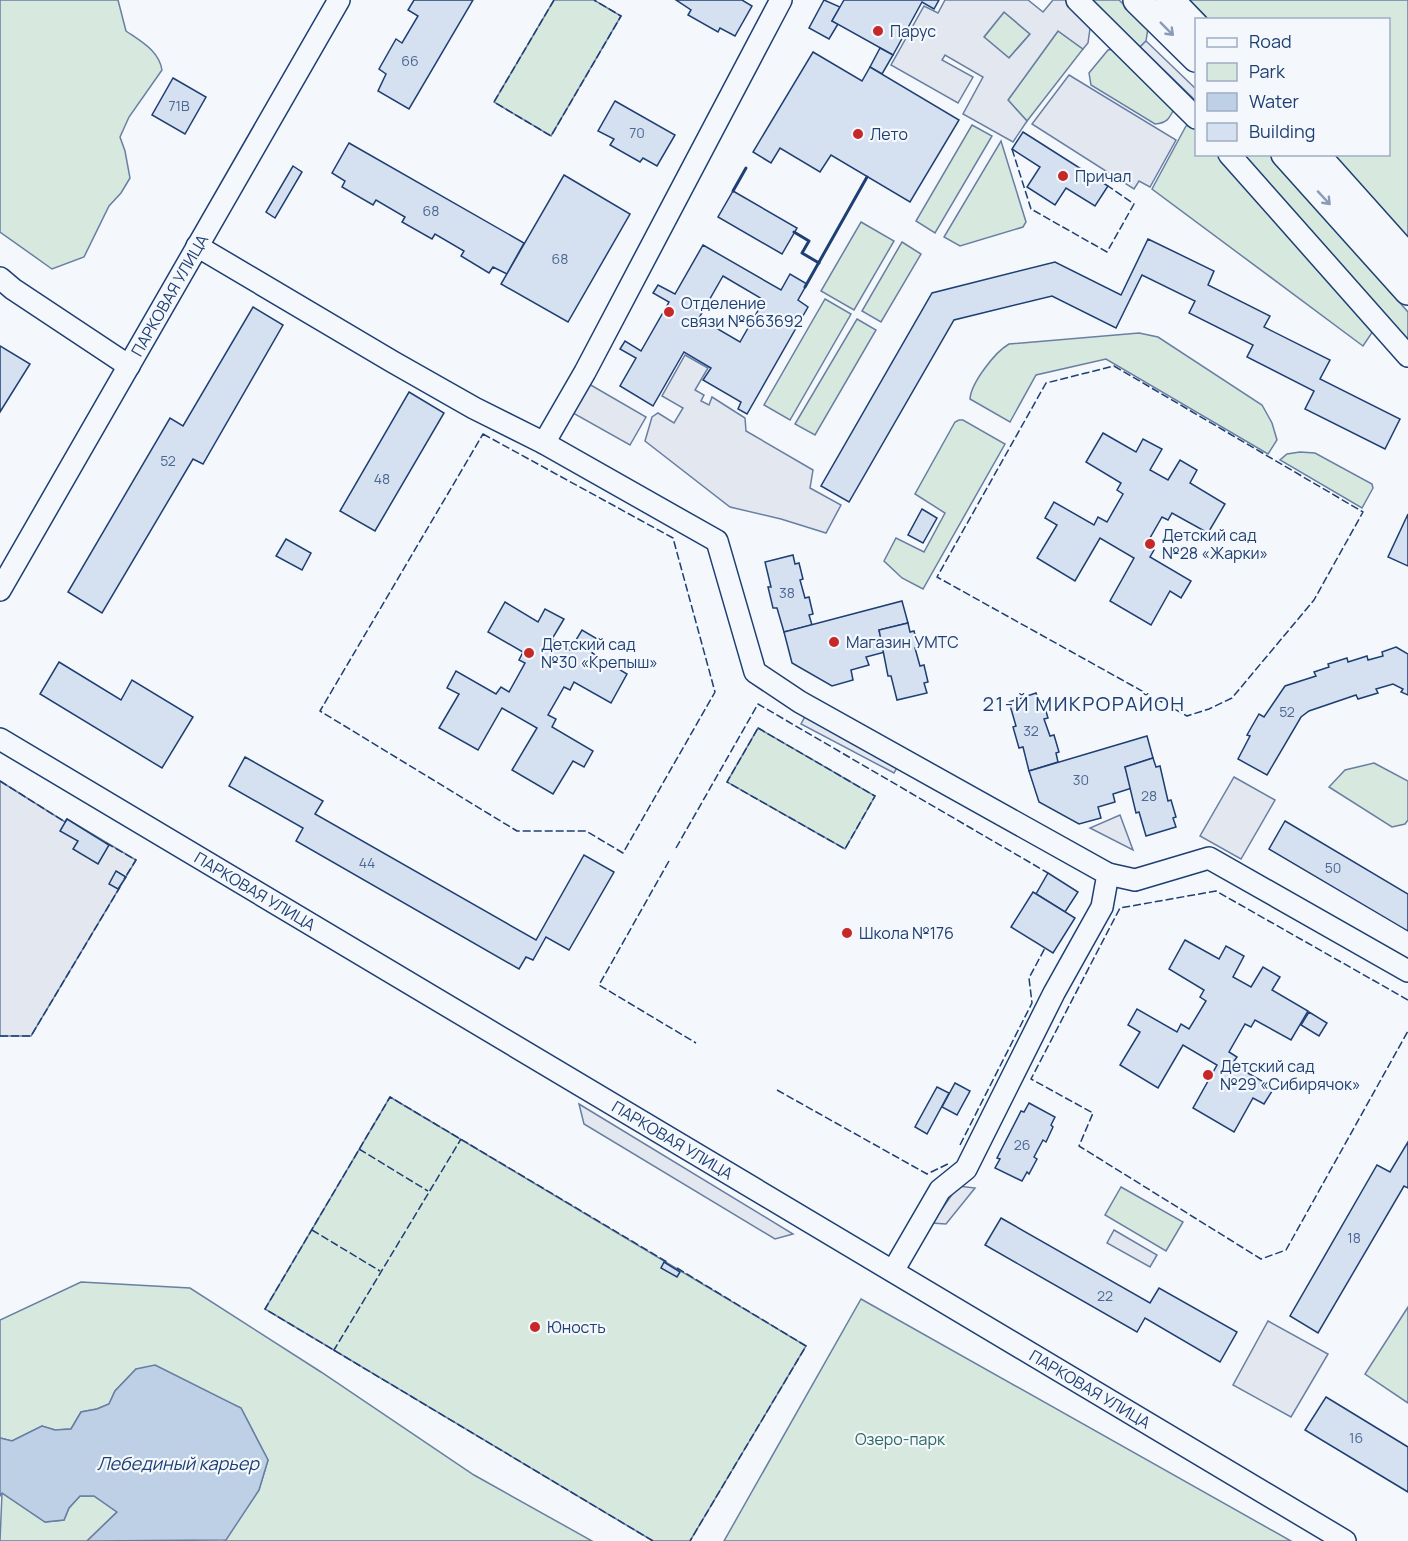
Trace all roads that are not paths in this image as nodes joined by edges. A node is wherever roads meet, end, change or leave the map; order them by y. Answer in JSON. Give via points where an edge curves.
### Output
{"nodes":[{"id":1,"x":339,"y":0,"type":"edge"},
{"id":2,"x":781,"y":0,"type":"edge"},
{"id":3,"x":1077,"y":0,"type":"edge"},
{"id":4,"x":1137,"y":0,"type":"edge"},
{"id":5,"x":1170,"y":0,"type":"edge"},
{"id":6,"x":1195,"y":25,"type":"edge"},
{"id":7,"x":1195,"y":56,"type":"edge"},
{"id":8,"x":1195,"y":116,"type":"edge"},
{"id":9,"x":1231,"y":156,"type":"edge"},
{"id":10,"x":1287,"y":156,"type":"edge"},
{"id":11,"x":1317,"y":156,"type":"edge"},
{"id":12,"x":197,"y":246,"type":"junction"},
{"id":13,"x":1408,"y":258,"type":"edge"},
{"id":14,"x":0,"y":279,"type":"edge"},
{"id":15,"x":1408,"y":291,"type":"edge"},
{"id":16,"x":1408,"y":356,"type":"edge"},
{"id":17,"x":129,"y":366,"type":"junction"},
{"id":18,"x":544,"y":443,"type":"junction"},
{"id":19,"x":0,"y":590,"type":"edge"},
{"id":20,"x":0,"y":739,"type":"edge"},
{"id":21,"x":1108,"y":874,"type":"junction"},
{"id":22,"x":1408,"y":972,"type":"edge"},
{"id":23,"x":893,"y":1271,"type":"junction"},
{"id":24,"x":1345,"y":1541,"type":"edge"}],
"edges":[{"from":1,"to":12,"type":"street","name":"ПАРКОВАЯ УЛИЦА"},
{"from":2,"to":18,"type":"street"},
{"from":3,"to":8,"type":"street"},
{"from":4,"to":7,"type":"main road","one_way":true},
{"from":5,"to":6,"type":"main road"},
{"from":9,"to":16,"type":"street"},
{"from":10,"to":15,"type":"main road","one_way":true},
{"from":11,"to":13,"type":"main road"},
{"from":12,"to":17,"type":"street","name":"ПАРКОВАЯ УЛИЦА"},
{"from":12,"to":18,"type":"street","via":[[413,374]]},
{"from":14,"to":17,"type":"street"},
{"from":17,"to":19,"type":"street","name":"ПАРКОВАЯ УЛИЦА"},
{"from":18,"to":21,"type":"street","via":[[717,541],[755,672],[800,702]]},
{"from":20,"to":23,"type":"street","name":"ПАРКОВАЯ УЛИЦА"},
{"from":21,"to":22,"type":"street","via":[[1135,880],[1209,858]]},
{"from":21,"to":23,"type":"street","via":[[1102,907],[966,1169],[940,1190]]},
{"from":23,"to":24,"type":"street","name":"ПАРКОВАЯ УЛИЦА"}]}
